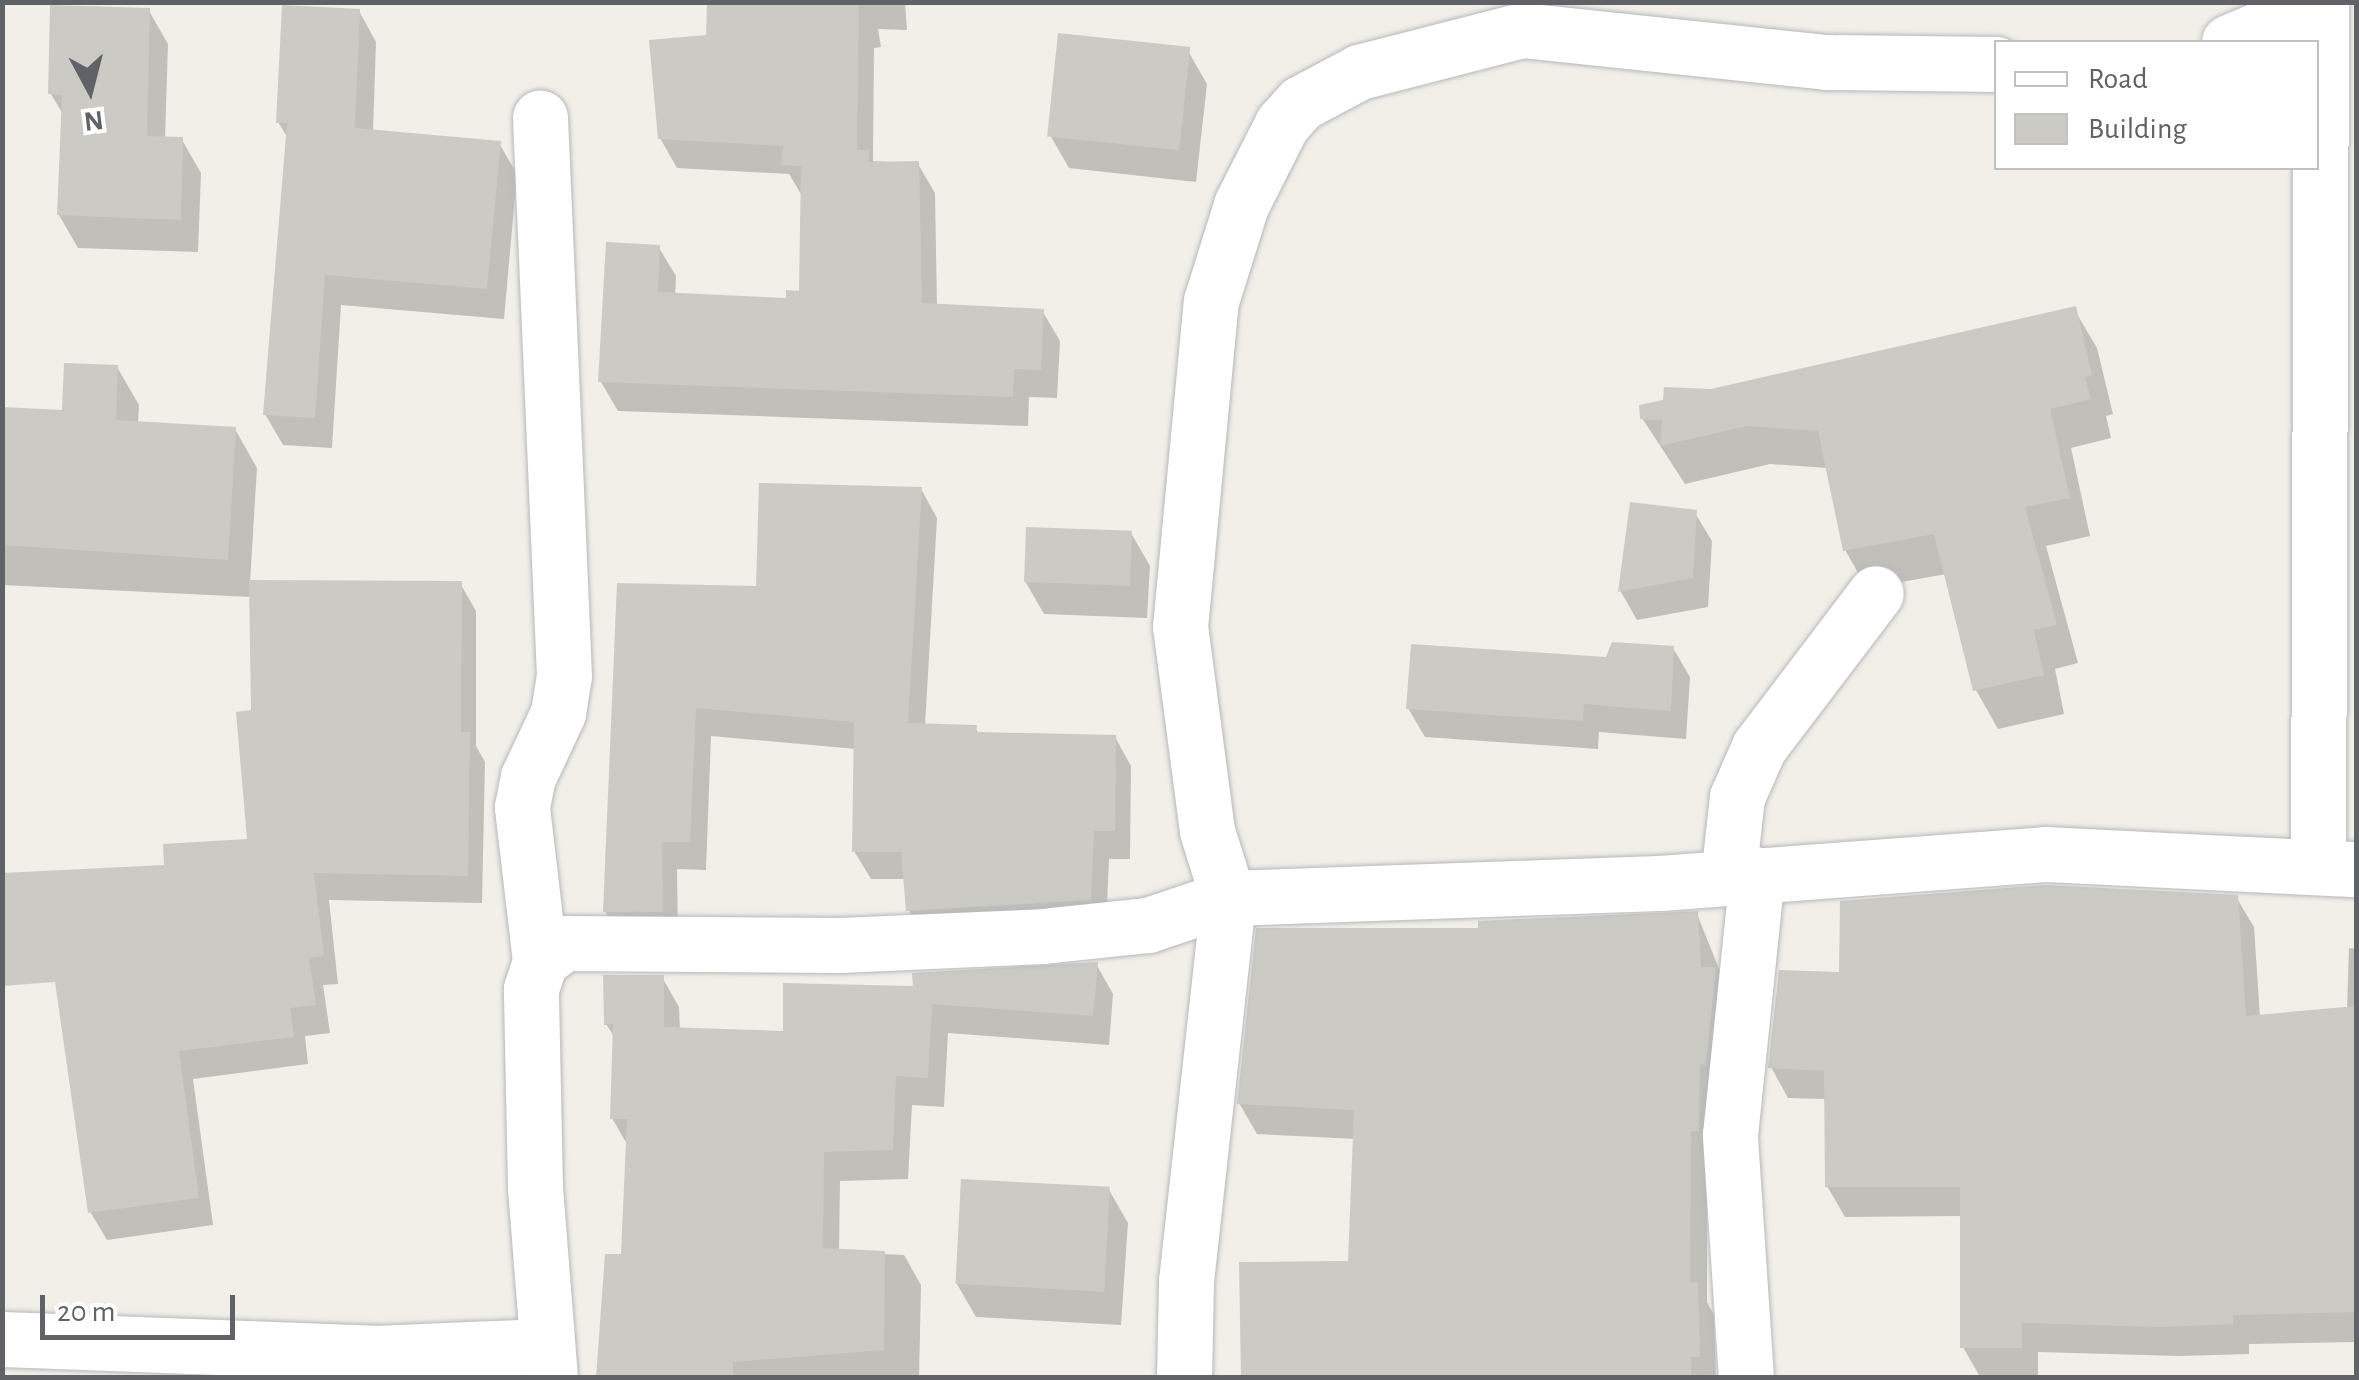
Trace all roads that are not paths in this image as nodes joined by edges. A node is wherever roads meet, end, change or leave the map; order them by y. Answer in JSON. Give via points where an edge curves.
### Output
{"nodes":[{"id":1,"x":2322,"y":3,"type":"edge"},
{"id":2,"x":2234,"y":40,"type":"edge"},
{"id":3,"x":1994,"y":64,"type":"edge"},
{"id":4,"x":540,"y":118,"type":"dead end"},
{"id":5,"x":1876,"y":593,"type":"dead end"},
{"id":6,"x":2337,"y":867,"type":"edge"},
{"id":7,"x":1743,"y":876,"type":"junction"},
{"id":8,"x":1228,"y":898,"type":"junction"},
{"id":9,"x":540,"y":961,"type":"junction"},
{"id":10,"x":2,"y":1339,"type":"edge"},
{"id":11,"x":547,"y":1362,"type":"edge"},
{"id":12,"x":1184,"y":1378,"type":"edge"},
{"id":13,"x":1746,"y":1378,"type":"edge"}],
"edges":[{"from":1,"to":2,"type":"street"},
{"from":1,"to":6,"type":"street"},
{"from":3,"to":8,"type":"street","via":[[1826,62],[1522,30],[1459,41],[1359,72],[1301,102],[1264,154],[1211,301],[1190,487],[1180,626],[1207,831]]},
{"from":4,"to":9,"type":"street","via":[[564,676],[558,713],[528,777],[522,807]]},
{"from":5,"to":7,"type":"street","via":[[1759,747],[1737,797]]},
{"from":6,"to":7,"type":"street","via":[[2045,854]]},
{"from":7,"to":8,"type":"street"},
{"from":7,"to":13,"type":"street","via":[[1730,1135]]},
{"from":8,"to":9,"type":"street","via":[[1148,926],[1042,936],[840,945],[564,943]]},
{"from":8,"to":12,"type":"street","via":[[1186,1281]]},
{"from":9,"to":11,"type":"street","via":[[531,989],[532,1087]]},
{"from":10,"to":11,"type":"street"}]}
